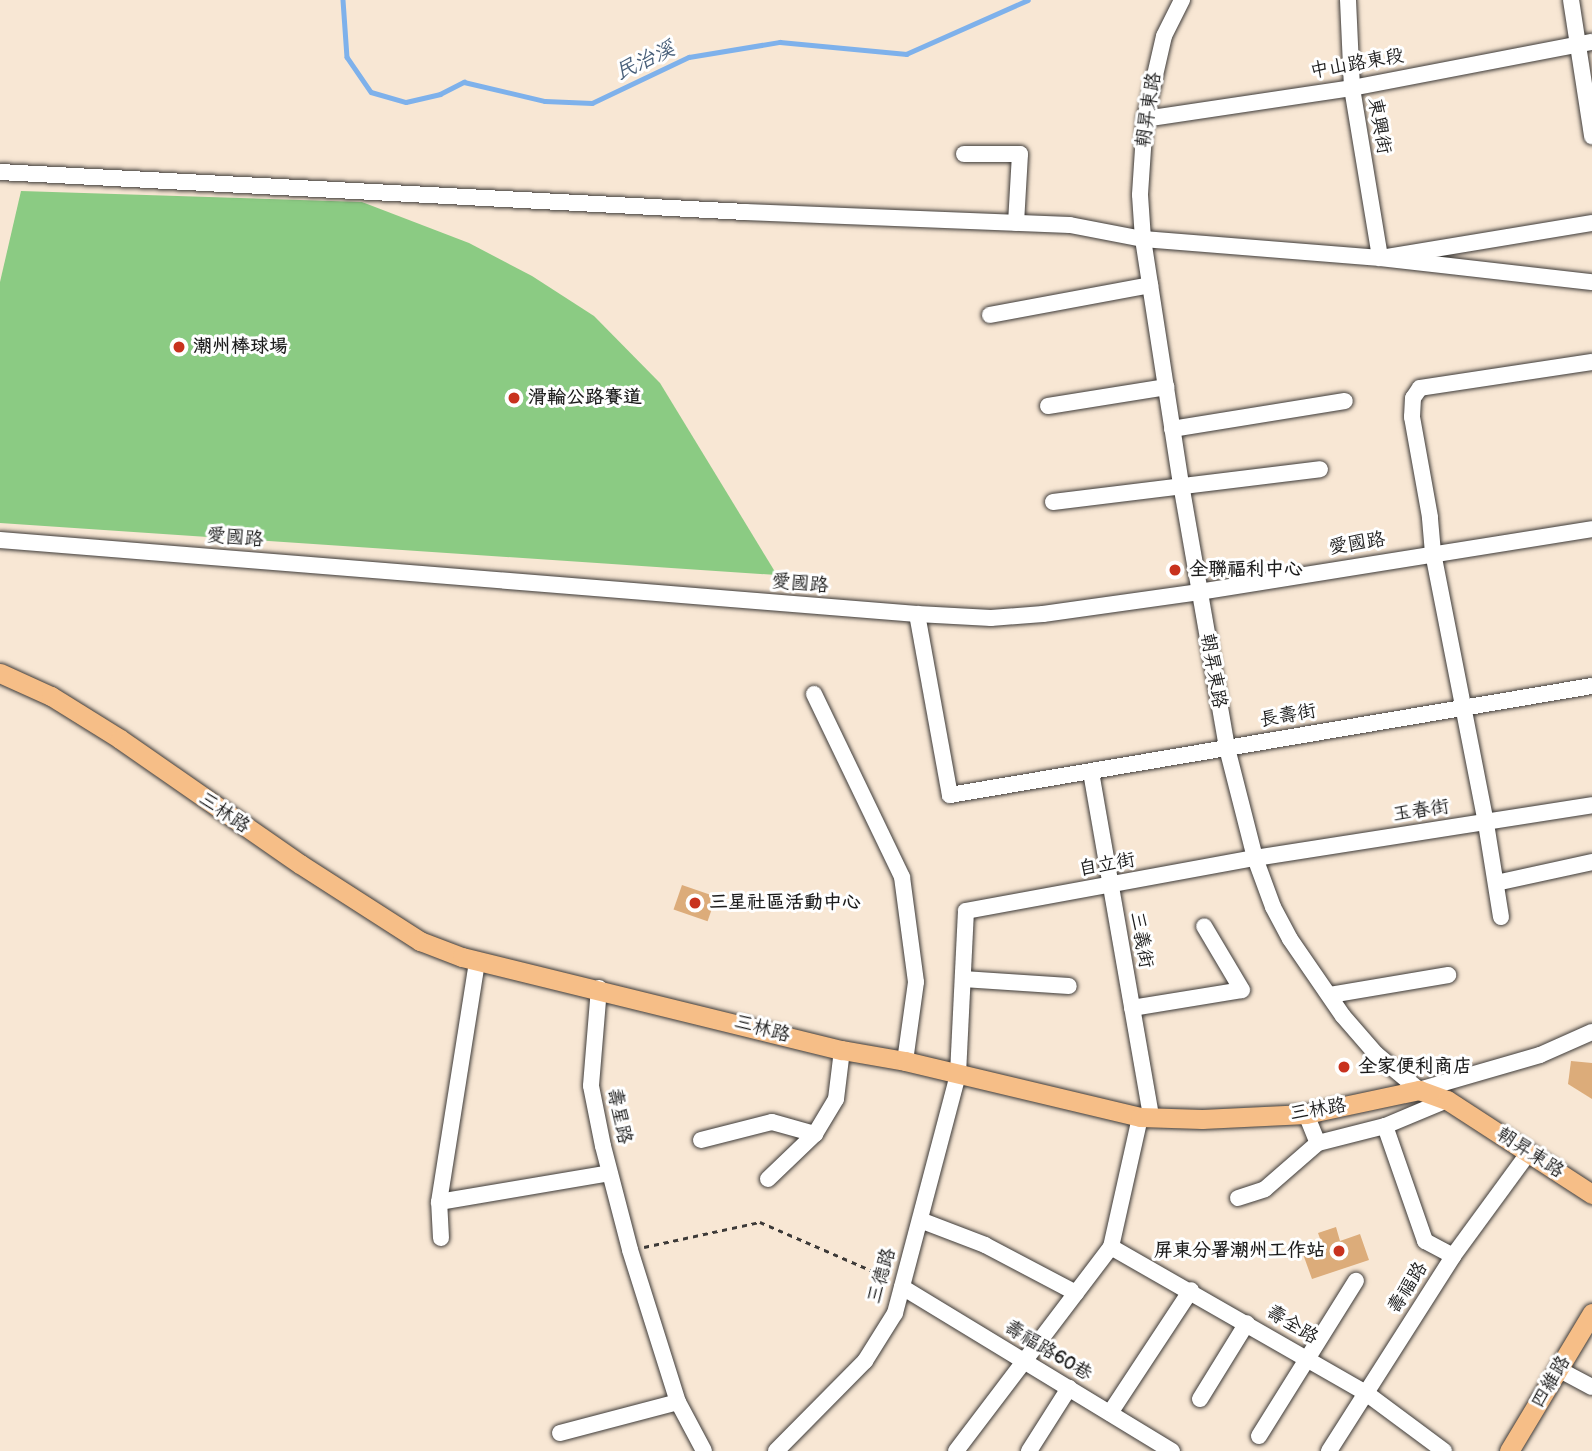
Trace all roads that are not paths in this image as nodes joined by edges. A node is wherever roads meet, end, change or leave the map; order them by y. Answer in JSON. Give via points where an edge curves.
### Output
{"nodes":[{"id":1,"x":1182,"y":0,"type":"edge"},
{"id":2,"x":1349,"y":0,"type":"edge"},
{"id":3,"x":1571,"y":0,"type":"edge"},
{"id":4,"x":1584,"y":44,"type":"edge"},
{"id":5,"x":1352,"y":88,"type":"junction"},
{"id":6,"x":1145,"y":119,"type":"junction"},
{"id":7,"x":1592,"y":136,"type":"edge"},
{"id":8,"x":964,"y":154,"type":"dead end"},
{"id":9,"x":0,"y":172,"type":"edge"},
{"id":10,"x":1016,"y":223,"type":"junction"},
{"id":11,"x":1592,"y":223,"type":"edge"},
{"id":12,"x":1143,"y":239,"type":"junction"},
{"id":13,"x":1380,"y":258,"type":"junction"},
{"id":14,"x":1592,"y":282,"type":"edge"},
{"id":15,"x":1150,"y":285,"type":"junction"},
{"id":16,"x":990,"y":315,"type":"dead end"},
{"id":17,"x":1592,"y":362,"type":"edge"},
{"id":18,"x":1166,"y":387,"type":"junction"},
{"id":19,"x":1345,"y":401,"type":"dead end"},
{"id":20,"x":1048,"y":406,"type":"dead end"},
{"id":21,"x":1172,"y":429,"type":"junction"},
{"id":22,"x":1320,"y":469,"type":"dead end"},
{"id":23,"x":1181,"y":484,"type":"junction"},
{"id":24,"x":1053,"y":502,"type":"dead end"},
{"id":25,"x":1592,"y":529,"type":"edge"},
{"id":26,"x":0,"y":540,"type":"edge"},
{"id":27,"x":1433,"y":553,"type":"junction"},
{"id":28,"x":1199,"y":592,"type":"junction"},
{"id":29,"x":917,"y":614,"type":"junction"},
{"id":30,"x":0,"y":673,"type":"edge"},
{"id":31,"x":1592,"y":686,"type":"edge"},
{"id":32,"x":814,"y":694,"type":"dead end"},
{"id":33,"x":1462,"y":706,"type":"junction"},
{"id":34,"x":1227,"y":748,"type":"junction"},
{"id":35,"x":1091,"y":772,"type":"junction"},
{"id":36,"x":1592,"y":805,"type":"edge"},
{"id":37,"x":1486,"y":823,"type":"junction"},
{"id":38,"x":1255,"y":858,"type":"junction"},
{"id":39,"x":1592,"y":862,"type":"edge"},
{"id":40,"x":1496,"y":883,"type":"junction"},
{"id":41,"x":1110,"y":887,"type":"junction"},
{"id":42,"x":966,"y":911,"type":"joint"},
{"id":43,"x":1501,"y":918,"type":"dead end"},
{"id":44,"x":1204,"y":926,"type":"dead end"},
{"id":45,"x":477,"y":961,"type":"junction"},
{"id":46,"x":1448,"y":975,"type":"dead end"},
{"id":47,"x":963,"y":979,"type":"junction"},
{"id":48,"x":1069,"y":986,"type":"dead end"},
{"id":49,"x":599,"y":988,"type":"junction"},
{"id":50,"x":1330,"y":995,"type":"junction"},
{"id":51,"x":1132,"y":1008,"type":"junction"},
{"id":52,"x":1592,"y":1032,"type":"edge"},
{"id":53,"x":842,"y":1050,"type":"junction"},
{"id":54,"x":905,"y":1061,"type":"junction"},
{"id":55,"x":958,"y":1074,"type":"junction"},
{"id":56,"x":1419,"y":1090,"type":"junction"},
{"id":57,"x":1447,"y":1100,"type":"junction"},
{"id":58,"x":1306,"y":1114,"type":"junction"},
{"id":59,"x":1145,"y":1116,"type":"junction"},
{"id":60,"x":1385,"y":1126,"type":"junction"},
{"id":61,"x":816,"y":1134,"type":"junction"},
{"id":62,"x":701,"y":1140,"type":"dead end"},
{"id":63,"x":1318,"y":1143,"type":"junction"},
{"id":64,"x":1529,"y":1152,"type":"junction"},
{"id":65,"x":610,"y":1173,"type":"junction"},
{"id":66,"x":768,"y":1179,"type":"dead end"},
{"id":67,"x":1592,"y":1194,"type":"edge"},
{"id":68,"x":1238,"y":1198,"type":"dead end"},
{"id":69,"x":439,"y":1202,"type":"junction"},
{"id":70,"x":920,"y":1220,"type":"junction"},
{"id":71,"x":441,"y":1238,"type":"dead end"},
{"id":72,"x":1111,"y":1247,"type":"junction"},
{"id":73,"x":1454,"y":1256,"type":"junction"},
{"id":74,"x":1356,"y":1281,"type":"dead end"},
{"id":75,"x":902,"y":1287,"type":"junction"},
{"id":76,"x":1191,"y":1290,"type":"junction"},
{"id":77,"x":1076,"y":1293,"type":"junction"},
{"id":78,"x":1592,"y":1313,"type":"edge"},
{"id":79,"x":1247,"y":1322,"type":"junction"},
{"id":80,"x":1308,"y":1359,"type":"junction"},
{"id":81,"x":1024,"y":1361,"type":"junction"},
{"id":82,"x":1559,"y":1369,"type":"junction"},
{"id":83,"x":1592,"y":1387,"type":"edge"},
{"id":84,"x":1069,"y":1388,"type":"junction"},
{"id":85,"x":1366,"y":1393,"type":"junction"},
{"id":86,"x":1200,"y":1399,"type":"dead end"},
{"id":87,"x":678,"y":1402,"type":"junction"},
{"id":88,"x":1110,"y":1413,"type":"junction"},
{"id":89,"x":560,"y":1433,"type":"dead end"},
{"id":90,"x":1259,"y":1436,"type":"dead end"},
{"id":91,"x":1149,"y":1445,"type":"edge"},
{"id":92,"x":704,"y":1451,"type":"edge"},
{"id":93,"x":776,"y":1451,"type":"edge"},
{"id":94,"x":956,"y":1451,"type":"edge"},
{"id":95,"x":1029,"y":1451,"type":"edge"},
{"id":96,"x":1172,"y":1451,"type":"edge"},
{"id":97,"x":1329,"y":1451,"type":"edge"},
{"id":98,"x":1444,"y":1451,"type":"edge"},
{"id":99,"x":1509,"y":1451,"type":"edge"}],
"edges":[{"from":1,"to":6,"type":"street","name":"朝昇東路","via":[[1164,36]]},
{"from":2,"to":5,"type":"street","name":"東興街"},
{"from":3,"to":4,"type":"street"},
{"from":4,"to":5,"type":"street","name":"中山路東段"},
{"from":4,"to":7,"type":"street"},
{"from":5,"to":6,"type":"street","name":"中山路東段"},
{"from":5,"to":13,"type":"street","name":"東興街"},
{"from":6,"to":12,"type":"street","name":"朝昇東路","via":[[1140,195]]},
{"from":8,"to":10,"type":"street","via":[[1020,154]]},
{"from":9,"to":10,"type":"street"},
{"from":10,"to":12,"type":"street","via":[[1070,225]]},
{"from":11,"to":13,"type":"street"},
{"from":12,"to":13,"type":"street"},
{"from":12,"to":15,"type":"street","name":"朝昇東路"},
{"from":13,"to":14,"type":"street"},
{"from":15,"to":16,"type":"street"},
{"from":15,"to":18,"type":"street","name":"朝昇東路"},
{"from":17,"to":27,"type":"street","via":[[1420,388],[1413,398],[1412,417]]},
{"from":18,"to":20,"type":"street"},
{"from":18,"to":21,"type":"street","name":"朝昇東路"},
{"from":19,"to":21,"type":"street"},
{"from":21,"to":23,"type":"street","name":"朝昇東路"},
{"from":22,"to":23,"type":"street"},
{"from":23,"to":24,"type":"street"},
{"from":23,"to":28,"type":"street","name":"朝昇東路"},
{"from":25,"to":27,"type":"street","name":"愛國路"},
{"from":26,"to":29,"type":"street","name":"愛國路"},
{"from":27,"to":28,"type":"street","name":"愛國路"},
{"from":27,"to":33,"type":"street"},
{"from":28,"to":29,"type":"street","name":"愛國路","via":[[1043,614],[991,618]]},
{"from":28,"to":34,"type":"street","name":"朝昇東路"},
{"from":29,"to":35,"type":"street","name":"長壽街","via":[[950,795]]},
{"from":30,"to":45,"type":"main road","name":"三林路","via":[[51,696],[120,739],[277,849],[421,941]]},
{"from":31,"to":33,"type":"street","name":"長壽街"},
{"from":32,"to":54,"type":"street","via":[[902,877],[916,982]]},
{"from":33,"to":34,"type":"street","name":"長壽街"},
{"from":33,"to":37,"type":"street"},
{"from":34,"to":35,"type":"street","name":"長壽街"},
{"from":34,"to":38,"type":"street","name":"朝昇東路"},
{"from":35,"to":41,"type":"street","name":"三義街"},
{"from":36,"to":37,"type":"street","name":"玉春街"},
{"from":37,"to":38,"type":"street","name":"玉春街"},
{"from":37,"to":40,"type":"street"},
{"from":38,"to":41,"type":"street","name":"自立街"},
{"from":38,"to":50,"type":"street","name":"朝昇東路","via":[[1279,918]]},
{"from":39,"to":40,"type":"street"},
{"from":40,"to":43,"type":"street"},
{"from":41,"to":42,"type":"street","name":"自立街"},
{"from":41,"to":51,"type":"street","name":"三義街"},
{"from":42,"to":47,"type":"street","name":"三德路"},
{"from":44,"to":51,"type":"street","via":[[1242,990]]},
{"from":45,"to":49,"type":"main road","name":"三林路"},
{"from":45,"to":69,"type":"street"},
{"from":46,"to":50,"type":"street"},
{"from":47,"to":48,"type":"street"},
{"from":47,"to":55,"type":"street","name":"三德路"},
{"from":49,"to":53,"type":"main road","name":"三林路"},
{"from":49,"to":65,"type":"street","name":"壽星路","via":[[591,1086]]},
{"from":50,"to":56,"type":"street","name":"朝昇東路","via":[[1376,1054]]},
{"from":51,"to":59,"type":"street","name":"三義街"},
{"from":52,"to":56,"type":"street","name":"三林路","via":[[1540,1055]]},
{"from":53,"to":54,"type":"main road","name":"三林路"},
{"from":53,"to":61,"type":"street","via":[[836,1099]]},
{"from":54,"to":55,"type":"main road","name":"三林路"},
{"from":55,"to":59,"type":"main road","name":"三林路"},
{"from":55,"to":70,"type":"street","name":"三德路"},
{"from":56,"to":57,"type":"main road","name":"朝昇東路"},
{"from":56,"to":58,"type":"main road","name":"三林路"},
{"from":57,"to":60,"type":"street"},
{"from":57,"to":64,"type":"main road","name":"朝昇東路"},
{"from":58,"to":59,"type":"main road","name":"三林路","via":[[1202,1119]]},
{"from":58,"to":63,"type":"street"},
{"from":59,"to":72,"type":"street"},
{"from":60,"to":63,"type":"street"},
{"from":60,"to":73,"type":"street","via":[[1425,1241]]},
{"from":61,"to":62,"type":"street","via":[[772,1122]]},
{"from":61,"to":66,"type":"street"},
{"from":63,"to":68,"type":"street","via":[[1265,1189]]},
{"from":64,"to":67,"type":"main road","name":"朝昇東路"},
{"from":64,"to":73,"type":"street","name":"壽福路"},
{"from":65,"to":69,"type":"street"},
{"from":65,"to":87,"type":"street","name":"壽星路"},
{"from":69,"to":71,"type":"street"},
{"from":70,"to":75,"type":"street","name":"三德路"},
{"from":70,"to":77,"type":"street","via":[[985,1244]]},
{"from":72,"to":76,"type":"street","name":"壽全路"},
{"from":72,"to":77,"type":"street"},
{"from":73,"to":85,"type":"street","name":"壽福路"},
{"from":74,"to":80,"type":"street"},
{"from":75,"to":81,"type":"street","name":"壽福路60巷"},
{"from":75,"to":93,"type":"street","name":"三德路","via":[[895,1313],[865,1361]]},
{"from":76,"to":79,"type":"street","name":"壽全路"},
{"from":76,"to":88,"type":"street"},
{"from":77,"to":81,"type":"street"},
{"from":78,"to":82,"type":"main road","name":"四維路"},
{"from":79,"to":80,"type":"street","name":"壽全路"},
{"from":79,"to":86,"type":"street"},
{"from":80,"to":85,"type":"street","name":"壽全路"},
{"from":80,"to":90,"type":"street"},
{"from":81,"to":84,"type":"street","name":"壽福路60巷"},
{"from":81,"to":94,"type":"street"},
{"from":82,"to":83,"type":"street"},
{"from":82,"to":99,"type":"main road","name":"四維路"},
{"from":84,"to":88,"type":"street","name":"壽福路60巷"},
{"from":84,"to":95,"type":"street"},
{"from":85,"to":97,"type":"street","name":"壽福路"},
{"from":85,"to":98,"type":"street","name":"壽全路"},
{"from":87,"to":89,"type":"street"},
{"from":87,"to":92,"type":"street"},
{"from":88,"to":91,"type":"street","name":"壽福路60巷"},
{"from":91,"to":96,"type":"street","name":"壽福路60巷"}]}
